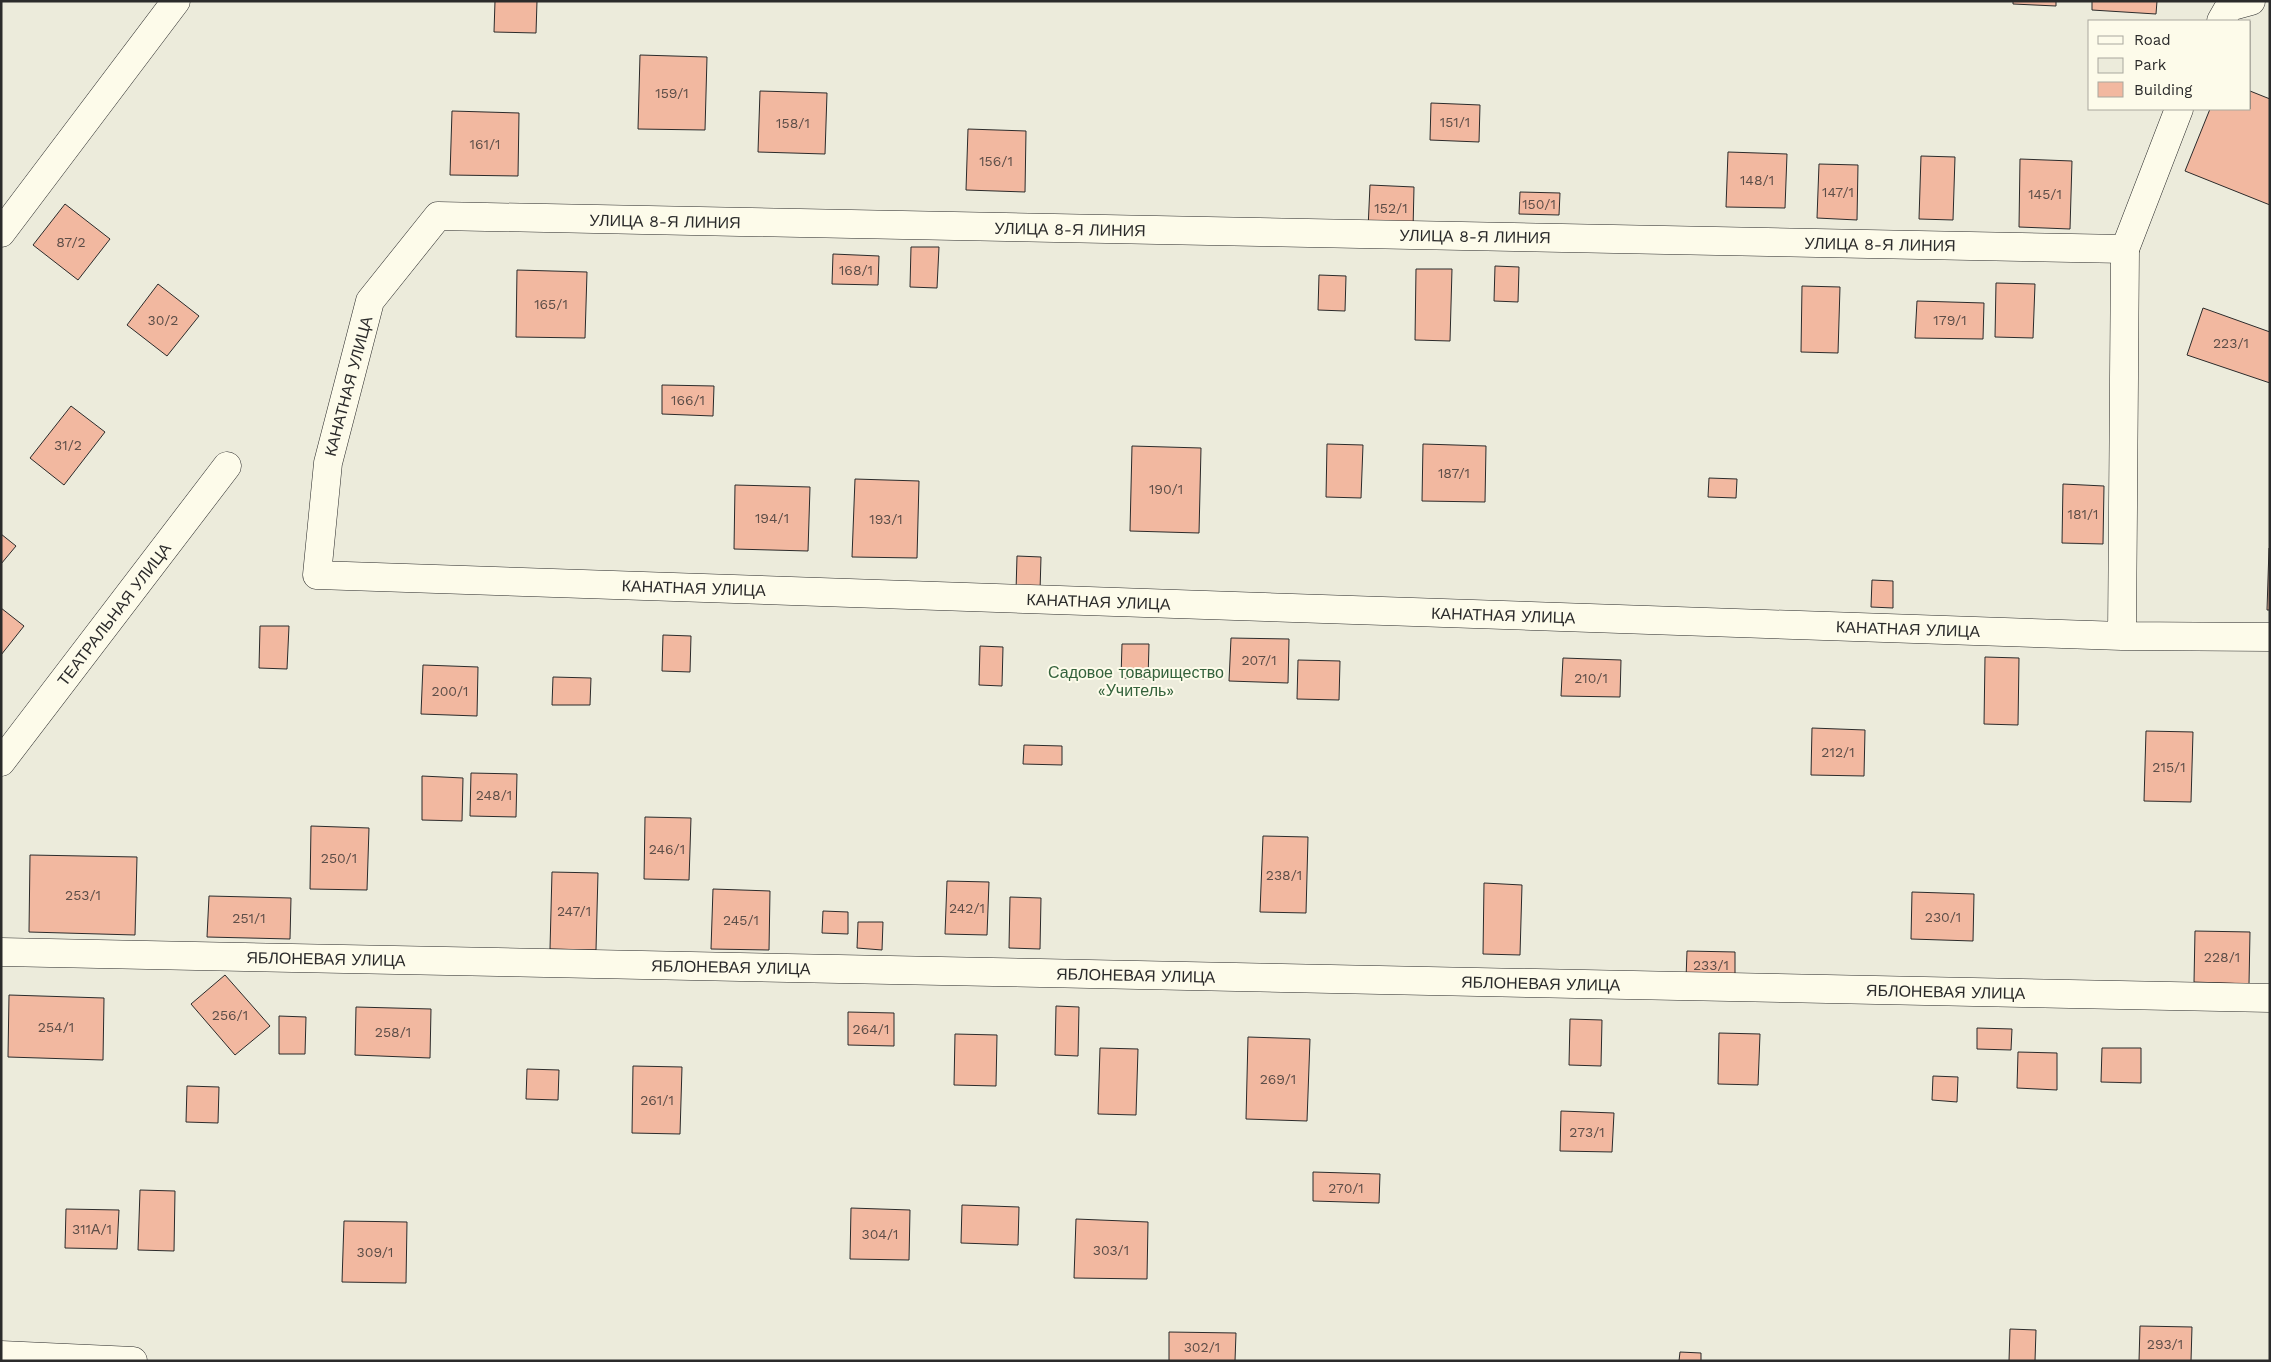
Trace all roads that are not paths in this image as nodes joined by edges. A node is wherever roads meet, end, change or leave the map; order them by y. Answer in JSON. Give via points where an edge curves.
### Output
{"nodes":[{"id":1,"x":176,"y":1,"type":"edge"},
{"id":2,"x":2251,"y":1,"type":"edge"},
{"id":3,"x":2222,"y":20,"type":"edge"},
{"id":4,"x":2179,"y":110,"type":"edge"},
{"id":5,"x":438,"y":216,"type":"joint"},
{"id":6,"x":1,"y":233,"type":"edge"},
{"id":7,"x":2125,"y":249,"type":"junction"},
{"id":8,"x":227,"y":466,"type":"dead end"},
{"id":9,"x":2122,"y":636,"type":"junction"},
{"id":10,"x":2270,"y":637,"type":"edge"},
{"id":11,"x":1,"y":762,"type":"edge"},
{"id":12,"x":1,"y":952,"type":"edge"},
{"id":13,"x":2270,"y":998,"type":"edge"},
{"id":14,"x":1,"y":1355,"type":"edge"},
{"id":15,"x":133,"y":1361,"type":"edge"}],
"edges":[{"from":1,"to":6,"type":"street"},
{"from":2,"to":3,"type":"street","via":[[2229,7]]},
{"from":4,"to":7,"type":"street"},
{"from":5,"to":7,"type":"street","name":"УЛИЦА 8-Я ЛИНИЯ"},
{"from":5,"to":9,"type":"street","name":"КАНАТНАЯ УЛИЦА","via":[[370,301],[328,463],[317,575]]},
{"from":7,"to":9,"type":"street"},
{"from":8,"to":11,"type":"street","name":"ТЕАТРАЛЬНАЯ УЛИЦА"},
{"from":9,"to":10,"type":"street","name":"КАНАТНАЯ УЛИЦА"},
{"from":12,"to":13,"type":"street","name":"ЯБЛОНЕВАЯ УЛИЦА"},
{"from":14,"to":15,"type":"street"}]}
